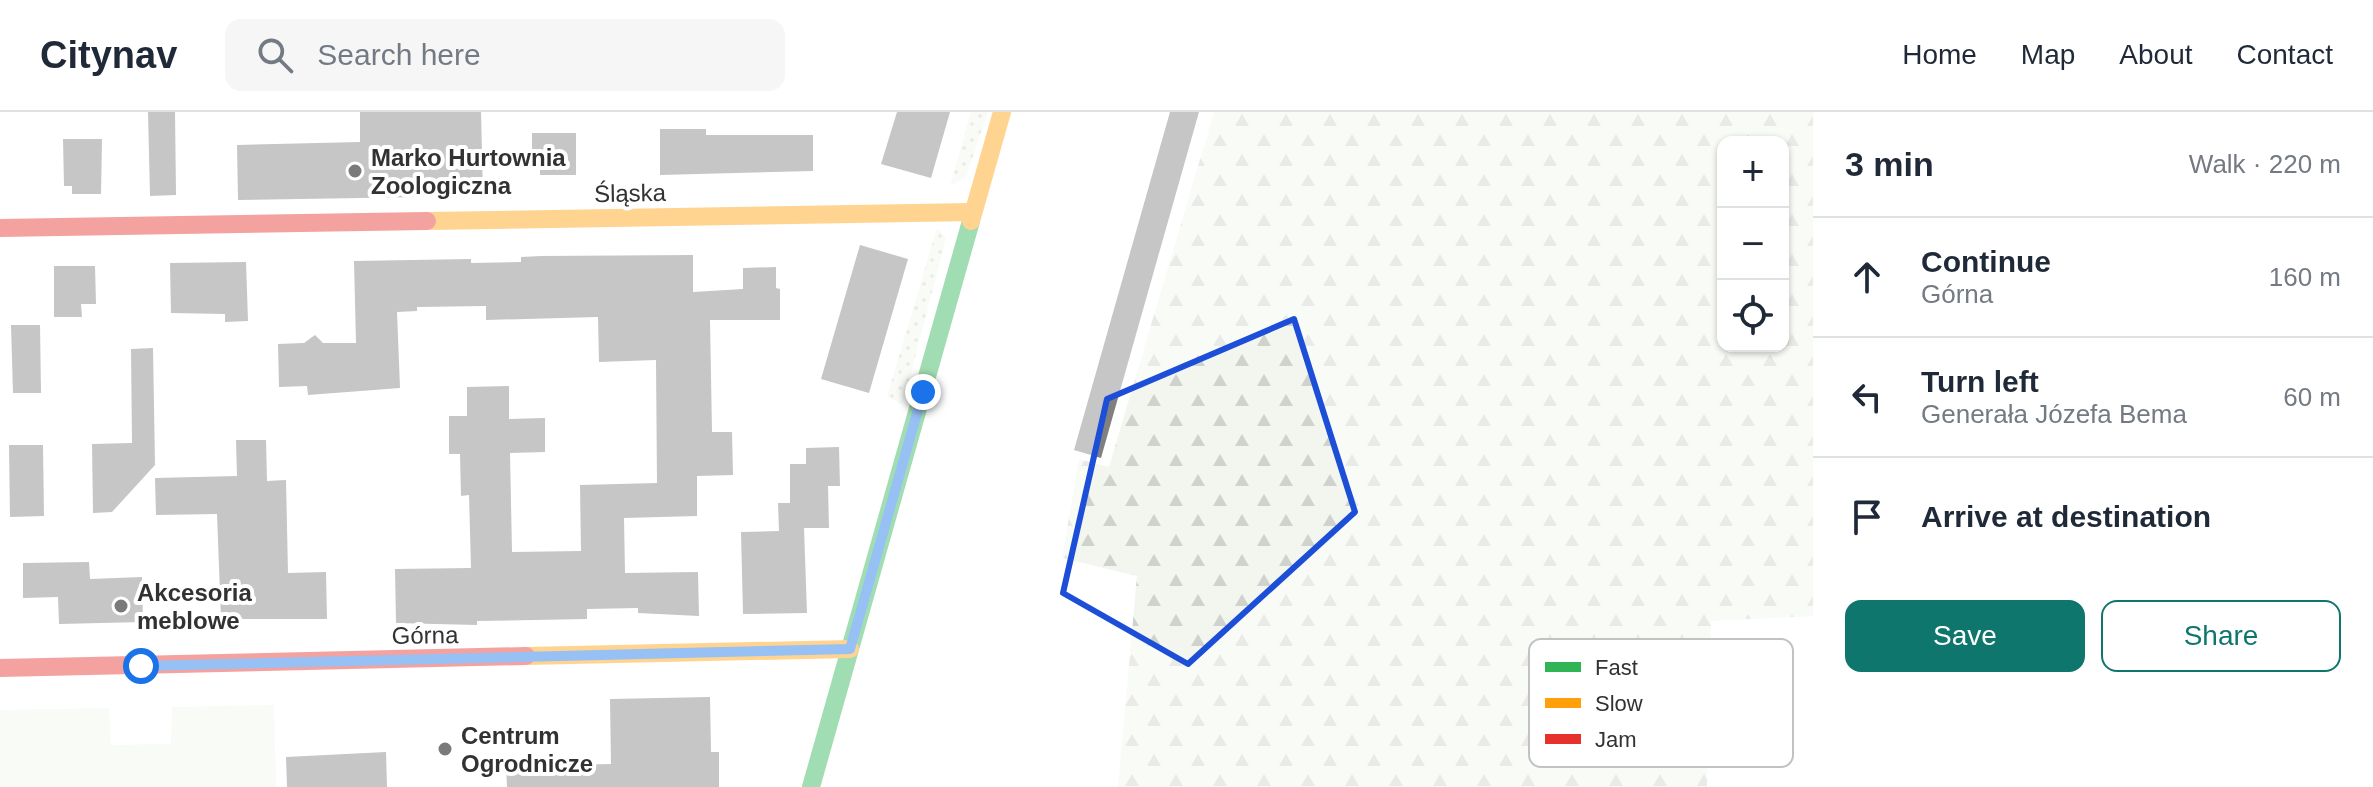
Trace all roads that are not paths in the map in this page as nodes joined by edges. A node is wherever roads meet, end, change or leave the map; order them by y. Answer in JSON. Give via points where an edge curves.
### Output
{"nodes":[{"id":1,"x":1002,"y":112,"type":"edge"},
{"id":2,"x":973,"y":212,"type":"junction"},
{"id":3,"x":0,"y":228,"type":"edge"},
{"id":4,"x":850,"y":649,"type":"junction"},
{"id":5,"x":0,"y":668,"type":"edge"},
{"id":6,"x":811,"y":787,"type":"edge"}],
"edges":[{"from":1,"to":2,"type":"street"},
{"from":2,"to":3,"type":"street","name":"Śląska"},
{"from":2,"to":4,"type":"street"},
{"from":4,"to":5,"type":"street","name":"Górna"},
{"from":4,"to":6,"type":"street"}]}
